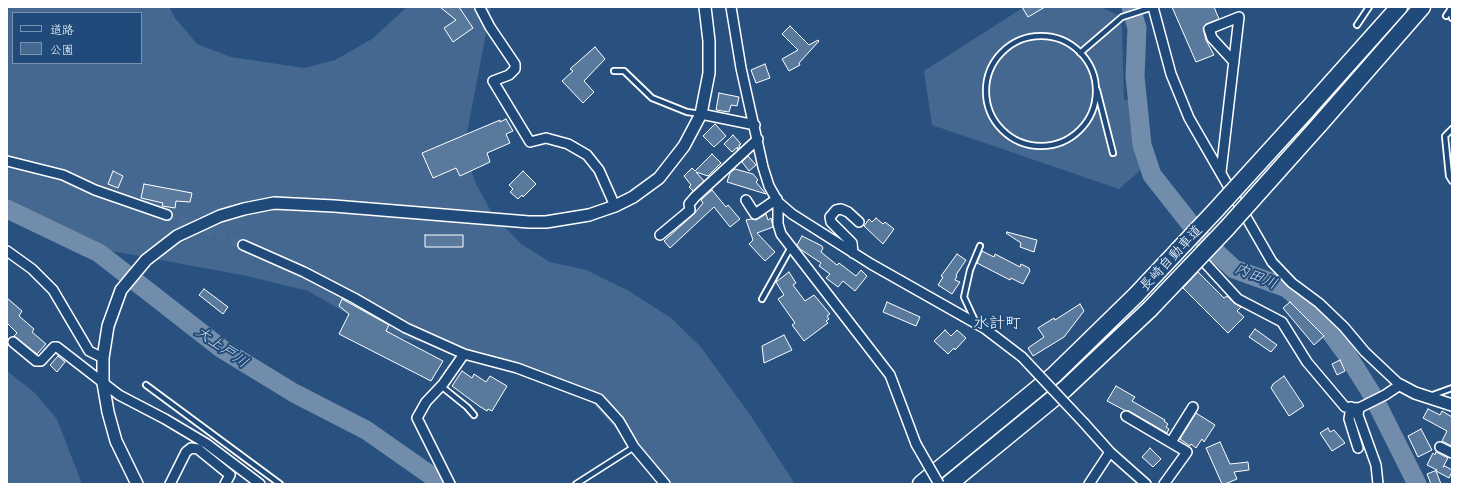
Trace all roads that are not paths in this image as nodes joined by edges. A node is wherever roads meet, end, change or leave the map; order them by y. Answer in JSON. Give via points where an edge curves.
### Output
{"nodes":[{"id":1,"x":705,"y":7,"type":"edge"},
{"id":2,"x":731,"y":7,"type":"edge"},
{"id":3,"x":1369,"y":7,"type":"edge"},
{"id":4,"x":1399,"y":7,"type":"edge"},
{"id":5,"x":1422,"y":7,"type":"edge"},
{"id":6,"x":480,"y":8,"type":"edge"},
{"id":7,"x":1151,"y":8,"type":"edge"},
{"id":8,"x":1451,"y":8,"type":"edge"},
{"id":9,"x":1446,"y":16,"type":"dead end"},
{"id":10,"x":1452,"y":18,"type":"edge"},
{"id":11,"x":1357,"y":25,"type":"dead end"},
{"id":12,"x":1080,"y":52,"type":"junction"},
{"id":13,"x":1234,"y":62,"type":"junction"},
{"id":14,"x":614,"y":71,"type":"dead end"},
{"id":15,"x":1096,"y":84,"type":"junction"},
{"id":16,"x":701,"y":114,"type":"junction"},
{"id":17,"x":755,"y":125,"type":"junction"},
{"id":18,"x":1452,"y":129,"type":"edge"},
{"id":19,"x":758,"y":139,"type":"junction"},
{"id":20,"x":1113,"y":153,"type":"dead end"},
{"id":21,"x":7,"y":161,"type":"edge"},
{"id":22,"x":1221,"y":172,"type":"junction"},
{"id":23,"x":1452,"y":180,"type":"edge"},
{"id":24,"x":746,"y":200,"type":"dead end"},
{"id":25,"x":778,"y":201,"type":"junction"},
{"id":26,"x":615,"y":206,"type":"junction"},
{"id":27,"x":167,"y":215,"type":"tunnel mouth"},
{"id":28,"x":859,"y":222,"type":"dead end"},
{"id":29,"x":660,"y":235,"type":"dead end"},
{"id":30,"x":243,"y":245,"type":"tunnel mouth"},
{"id":31,"x":980,"y":246,"type":"dead end"},
{"id":32,"x":791,"y":247,"type":"junction"},
{"id":33,"x":7,"y":251,"type":"edge"},
{"id":34,"x":853,"y":253,"type":"junction"},
{"id":35,"x":1205,"y":263,"type":"dead end"},
{"id":36,"x":762,"y":299,"type":"dead end"},
{"id":37,"x":975,"y":323,"type":"junction"},
{"id":38,"x":13,"y":342,"type":"dead end"},
{"id":39,"x":464,"y":354,"type":"junction"},
{"id":40,"x":103,"y":358,"type":"junction"},
{"id":41,"x":104,"y":383,"type":"junction"},
{"id":42,"x":146,"y":385,"type":"dead end"},
{"id":43,"x":1400,"y":385,"type":"junction"},
{"id":44,"x":441,"y":386,"type":"junction"},
{"id":45,"x":1452,"y":388,"type":"edge"},
{"id":46,"x":1427,"y":398,"type":"junction"},
{"id":47,"x":1452,"y":405,"type":"edge"},
{"id":48,"x":1359,"y":406,"type":"junction"},
{"id":49,"x":1193,"y":407,"type":"dead end"},
{"id":50,"x":474,"y":415,"type":"dead end"},
{"id":51,"x":1126,"y":416,"type":"dead end"},
{"id":52,"x":1171,"y":442,"type":"junction"},
{"id":53,"x":634,"y":447,"type":"junction"},
{"id":54,"x":1440,"y":447,"type":"dead end"},
{"id":55,"x":1358,"y":448,"type":"dead end"},
{"id":56,"x":1110,"y":452,"type":"junction"},
{"id":57,"x":1452,"y":453,"type":"edge"},
{"id":58,"x":137,"y":484,"type":"edge"},
{"id":59,"x":170,"y":484,"type":"edge"},
{"id":60,"x":225,"y":484,"type":"edge"},
{"id":61,"x":260,"y":484,"type":"edge"},
{"id":62,"x":280,"y":484,"type":"edge"},
{"id":63,"x":450,"y":484,"type":"edge"},
{"id":64,"x":576,"y":484,"type":"edge"},
{"id":65,"x":665,"y":484,"type":"edge"},
{"id":66,"x":921,"y":484,"type":"edge"},
{"id":67,"x":939,"y":484,"type":"edge"},
{"id":68,"x":949,"y":484,"type":"edge"},
{"id":69,"x":1089,"y":484,"type":"edge"},
{"id":70,"x":1146,"y":484,"type":"edge"},
{"id":71,"x":1164,"y":484,"type":"edge"},
{"id":72,"x":1378,"y":484,"type":"edge"}],
"edges":[{"from":1,"to":16,"type":"street","via":[[709,73]]},
{"from":2,"to":17,"type":"street","via":[[741,68]]},
{"from":3,"to":11,"type":"lane"},
{"from":4,"to":66,"type":"highway","name":"長崎自動車道","bridge":true,"via":[[1136,295],[1054,375]]},
{"from":5,"to":68,"type":"highway","name":"長崎自動車道","bridge":true,"via":[[1227,228],[1150,309],[1065,389]]},
{"from":6,"to":26,"type":"street","via":[[515,64],[515,69],[510,75],[493,81],[530,142],[546,138],[568,144],[587,155],[599,170]]},
{"from":7,"to":12,"type":"lane","via":[[1122,17]]},
{"from":7,"to":22,"type":"street","via":[[1173,80],[1189,118]]},
{"from":8,"to":9,"type":"lane"},
{"from":8,"to":10,"type":"lane"},
{"from":12,"to":15,"type":"lane","via":[[1096,75]]},
{"from":12,"to":15,"type":"lane","via":[[1066,39],[1058,37],[1024,36],[1015,41],[987,71],[986,107],[990,116],[1015,142],[1023,145],[1057,145],[1066,141],[1091,117],[1095,108]]},
{"from":13,"to":13,"type":"street","via":[[1238,25],[1239,17],[1209,29],[1212,38]]},
{"from":13,"to":22,"type":"street"},
{"from":14,"to":16,"type":"lane","via":[[624,71],[652,98],[687,112]]},
{"from":15,"to":20,"type":"lane"},
{"from":16,"to":17,"type":"street"},
{"from":16,"to":26,"type":"street","via":[[684,146],[659,178],[633,197]]},
{"from":17,"to":19,"type":"street"},
{"from":18,"to":23,"type":"lane","via":[[1445,136],[1449,176]]},
{"from":19,"to":25,"type":"street","via":[[767,180]]},
{"from":19,"to":29,"type":"street","via":[[695,197],[689,204],[690,210]]},
{"from":21,"to":27,"type":"street","via":[[63,175],[95,190]]},
{"from":22,"to":43,"type":"street","via":[[1272,262],[1292,283],[1319,303],[1344,327],[1365,352]]},
{"from":24,"to":25,"type":"street","via":[[755,214]]},
{"from":25,"to":32,"type":"street","via":[[778,224]]},
{"from":25,"to":34,"type":"street","via":[[792,214]]},
{"from":26,"to":40,"type":"street","via":[[589,215],[546,222],[274,204],[220,216],[177,236],[146,260],[121,290],[108,326]]},
{"from":28,"to":34,"type":"street","via":[[841,209],[836,210],[830,217],[831,222],[852,243]]},
{"from":30,"to":39,"type":"street","via":[[304,272],[406,328]]},
{"from":31,"to":37,"type":"lane","via":[[970,270],[964,297]]},
{"from":32,"to":36,"type":"lane"},
{"from":32,"to":67,"type":"street","bridge":true,"via":[[890,375],[916,444]]},
{"from":33,"to":40,"type":"street","via":[[32,268],[53,290],[89,351]]},
{"from":34,"to":37,"type":"street"},
{"from":35,"to":48,"type":"street","via":[[1238,299],[1282,322],[1308,362],[1345,407]]},
{"from":37,"to":56,"type":"street","bridge":true,"via":[[1022,358]]},
{"from":38,"to":41,"type":"street","via":[[36,361],[41,361],[54,347],[57,348]]},
{"from":39,"to":44,"type":"street"},
{"from":39,"to":53,"type":"street","via":[[517,368],[599,399],[619,421]]},
{"from":40,"to":41,"type":"street"},
{"from":41,"to":58,"type":"street","via":[[116,441]]},
{"from":41,"to":61,"type":"street","via":[[119,395],[165,418],[207,444]]},
{"from":42,"to":62,"type":"lane"},
{"from":43,"to":46,"type":"street"},
{"from":43,"to":48,"type":"street","via":[[1385,395]]},
{"from":44,"to":50,"type":"lane"},
{"from":44,"to":63,"type":"street","via":[[426,402],[417,418]]},
{"from":45,"to":46,"type":"lane"},
{"from":46,"to":47,"type":"street"},
{"from":48,"to":55,"type":"street","via":[[1350,425]]},
{"from":48,"to":72,"type":"street","via":[[1358,415],[1376,465]]},
{"from":49,"to":52,"type":"street"},
{"from":51,"to":52,"type":"street"},
{"from":52,"to":71,"type":"street","via":[[1187,452]]},
{"from":53,"to":64,"type":"lane"},
{"from":53,"to":65,"type":"street"},
{"from":54,"to":57,"type":"street"},
{"from":56,"to":69,"type":"street"},
{"from":56,"to":70,"type":"street"},
{"from":59,"to":60,"type":"street","via":[[186,452],[192,448],[198,449],[230,475]]}]}
